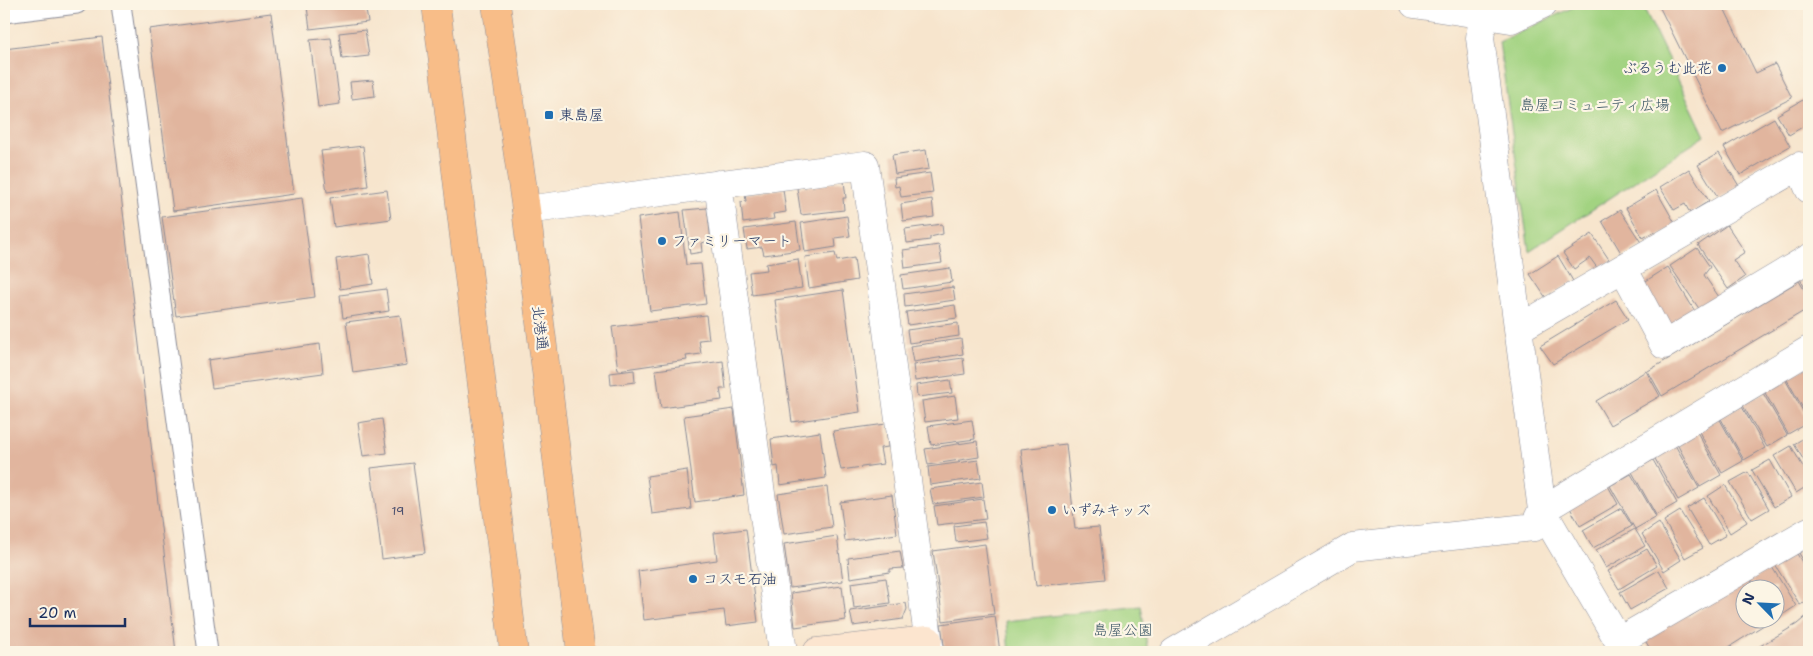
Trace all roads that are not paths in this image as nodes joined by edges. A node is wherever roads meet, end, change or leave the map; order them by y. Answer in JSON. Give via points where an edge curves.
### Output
{"nodes":[{"id":1,"x":77,"y":4,"type":"edge"},
{"id":2,"x":121,"y":4,"type":"edge"},
{"id":3,"x":436,"y":4,"type":"edge"},
{"id":4,"x":496,"y":4,"type":"edge"},
{"id":5,"x":1414,"y":4,"type":"edge"},
{"id":6,"x":1543,"y":4,"type":"edge"},
{"id":7,"x":4,"y":13,"type":"edge"},
{"id":8,"x":1483,"y":16,"type":"junction"},
{"id":9,"x":718,"y":184,"type":"junction"},
{"id":10,"x":1809,"y":189,"type":"edge"},
{"id":11,"x":526,"y":210,"type":"junction"},
{"id":12,"x":1809,"y":258,"type":"edge"},
{"id":13,"x":1623,"y":268,"type":"junction"},
{"id":14,"x":1518,"y":329,"type":"junction"},
{"id":15,"x":1809,"y":350,"type":"edge"},
{"id":16,"x":1542,"y":510,"type":"junction"},
{"id":17,"x":1809,"y":531,"type":"edge"},
{"id":18,"x":929,"y":646,"type":"edge"},
{"id":19,"x":1622,"y":647,"type":"edge"},
{"id":20,"x":208,"y":652,"type":"edge"},
{"id":21,"x":514,"y":652,"type":"edge"},
{"id":22,"x":581,"y":652,"type":"edge"},
{"id":23,"x":783,"y":652,"type":"edge"},
{"id":24,"x":816,"y":652,"type":"edge"},
{"id":25,"x":1174,"y":652,"type":"edge"}],
"edges":[{"from":1,"to":7,"type":"lane"},
{"from":2,"to":20,"type":"lane"},
{"from":3,"to":21,"type":"main road"},
{"from":4,"to":11,"type":"main road","name":"北港通"},
{"from":5,"to":8,"type":"street"},
{"from":6,"to":8,"type":"street","via":[[1511,19]]},
{"from":8,"to":14,"type":"street","via":[[1480,38]]},
{"from":9,"to":11,"type":"street"},
{"from":9,"to":18,"type":"street","via":[[865,165]]},
{"from":9,"to":23,"type":"street"},
{"from":10,"to":13,"type":"street","via":[[1798,166]]},
{"from":11,"to":22,"type":"main road","name":"北港通"},
{"from":12,"to":13,"type":"street","via":[[1664,345]]},
{"from":13,"to":14,"type":"street"},
{"from":14,"to":16,"type":"street"},
{"from":15,"to":16,"type":"street"},
{"from":16,"to":19,"type":"street"},
{"from":16,"to":25,"type":"street","via":[[1534,527],[1353,547]]},
{"from":17,"to":19,"type":"street"},
{"from":18,"to":24,"type":"street"}]}
